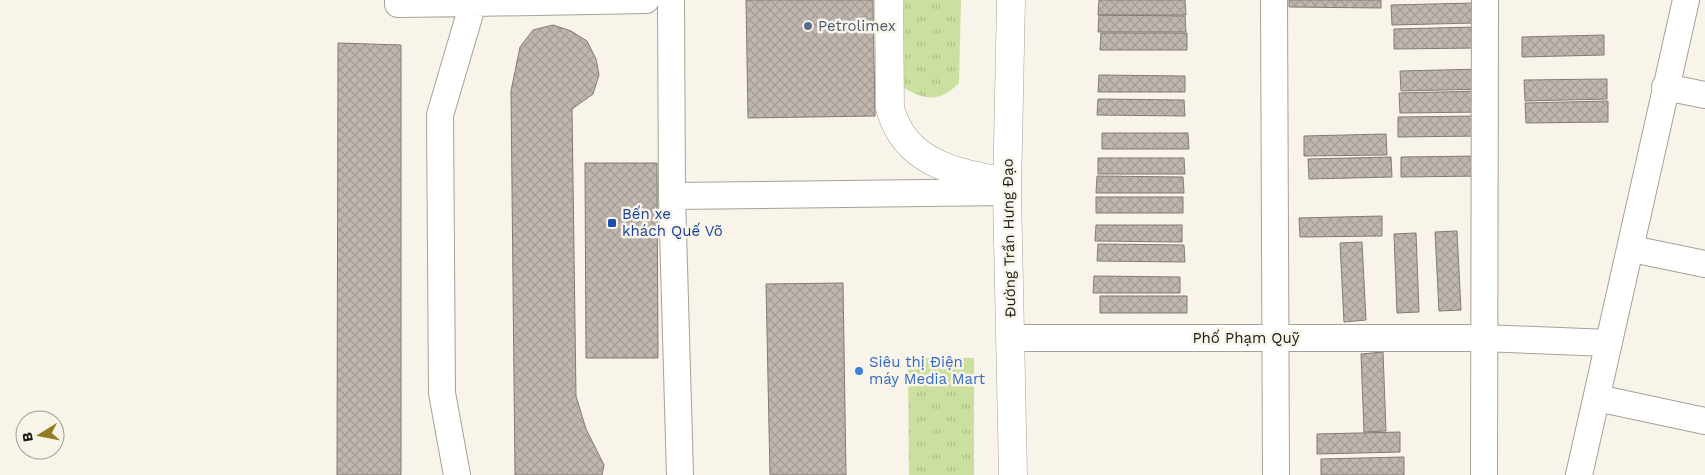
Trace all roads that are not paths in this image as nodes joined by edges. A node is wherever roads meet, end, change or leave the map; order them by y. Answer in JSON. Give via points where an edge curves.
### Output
{"nodes":[{"id":1,"x":398,"y":0,"type":"edge"},
{"id":2,"x":646,"y":0,"type":"edge"},
{"id":3,"x":671,"y":0,"type":"edge"},
{"id":4,"x":889,"y":0,"type":"edge"},
{"id":5,"x":1011,"y":0,"type":"edge"},
{"id":6,"x":1274,"y":0,"type":"edge"},
{"id":7,"x":1485,"y":0,"type":"edge"},
{"id":8,"x":1686,"y":0,"type":"edge"},
{"id":9,"x":473,"y":3,"type":"junction"},
{"id":10,"x":1665,"y":87,"type":"junction"},
{"id":11,"x":1705,"y":95,"type":"edge"},
{"id":12,"x":1007,"y":187,"type":"junction"},
{"id":13,"x":672,"y":196,"type":"junction"},
{"id":14,"x":1632,"y":249,"type":"junction"},
{"id":15,"x":1705,"y":264,"type":"edge"},
{"id":16,"x":1010,"y":338,"type":"junction"},
{"id":17,"x":1275,"y":338,"type":"junction"},
{"id":18,"x":1483,"y":338,"type":"junction"},
{"id":19,"x":1609,"y":343,"type":"junction"},
{"id":20,"x":1597,"y":398,"type":"junction"},
{"id":21,"x":1705,"y":421,"type":"edge"},
{"id":22,"x":457,"y":475,"type":"edge"},
{"id":23,"x":680,"y":475,"type":"edge"},
{"id":24,"x":1013,"y":475,"type":"edge"},
{"id":25,"x":1276,"y":475,"type":"edge"},
{"id":26,"x":1484,"y":475,"type":"edge"},
{"id":27,"x":1579,"y":475,"type":"edge"}],
"edges":[{"from":1,"to":9,"type":"street","via":[[398,4]]},
{"from":2,"to":9,"type":"street"},
{"from":3,"to":13,"type":"street"},
{"from":4,"to":12,"type":"highway","via":[[890,108],[901,131],[919,153],[937,165]]},
{"from":5,"to":12,"type":"highway","name":"Đường Trần Hưng Đạo"},
{"from":6,"to":17,"type":"street"},
{"from":7,"to":18,"type":"street"},
{"from":8,"to":10,"type":"street"},
{"from":9,"to":22,"type":"street","via":[[440,115],[442,393]]},
{"from":10,"to":11,"type":"street"},
{"from":10,"to":14,"type":"street"},
{"from":12,"to":13,"type":"street"},
{"from":12,"to":16,"type":"highway","name":"Đường Trần Hưng Đạo"},
{"from":13,"to":23,"type":"street"},
{"from":14,"to":15,"type":"street"},
{"from":14,"to":19,"type":"street"},
{"from":16,"to":17,"type":"street","name":"Phố Phạm Quỹ"},
{"from":16,"to":24,"type":"highway","name":"Đường Trần Hưng Đạo"},
{"from":17,"to":18,"type":"street","name":"Phố Phạm Quỹ"},
{"from":17,"to":25,"type":"street"},
{"from":18,"to":19,"type":"street","name":"Phố Phạm Quỹ"},
{"from":18,"to":26,"type":"street"},
{"from":19,"to":20,"type":"street"},
{"from":20,"to":21,"type":"street"},
{"from":20,"to":27,"type":"street"}]}
